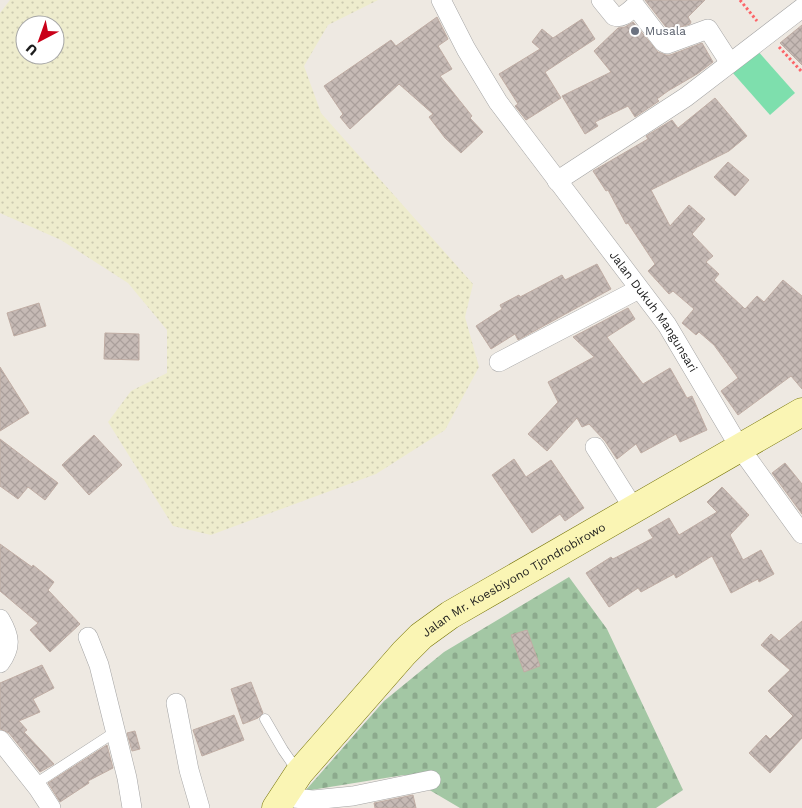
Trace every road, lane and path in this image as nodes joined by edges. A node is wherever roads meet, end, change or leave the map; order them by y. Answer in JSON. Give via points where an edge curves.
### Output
{"nodes":[{"id":1,"x":441,"y":0,"type":"edge"},
{"id":2,"x":602,"y":0,"type":"edge"},
{"id":3,"x":740,"y":0,"type":"edge"},
{"id":4,"x":802,"y":8,"type":"edge"},
{"id":5,"x":769,"y":34,"type":"junction"},
{"id":6,"x":730,"y":63,"type":"junction"},
{"id":7,"x":802,"y":72,"type":"edge"},
{"id":8,"x":557,"y":181,"type":"junction"},
{"id":9,"x":639,"y":289,"type":"junction"},
{"id":10,"x":499,"y":362,"type":"dead end"},
{"id":11,"x":802,"y":412,"type":"edge"},
{"id":12,"x":595,"y":448,"type":"dead end"},
{"id":13,"x":740,"y":448,"type":"junction"},
{"id":14,"x":634,"y":509,"type":"junction"},
{"id":15,"x":802,"y":534,"type":"edge"},
{"id":16,"x":0,"y":619,"type":"edge"},
{"id":17,"x":88,"y":637,"type":"dead end"},
{"id":18,"x":0,"y":663,"type":"edge"},
{"id":19,"x":176,"y":703,"type":"dead end"},
{"id":20,"x":264,"y":719,"type":"dead end"},
{"id":21,"x":115,"y":732,"type":"junction"},
{"id":22,"x":0,"y":740,"type":"edge"},
{"id":23,"x":300,"y":773,"type":"junction"},
{"id":24,"x":431,"y":780,"type":"dead end"},
{"id":25,"x":34,"y":784,"type":"junction"},
{"id":26,"x":280,"y":803,"type":"edge"},
{"id":27,"x":51,"y":808,"type":"edge"},
{"id":28,"x":132,"y":808,"type":"edge"},
{"id":29,"x":200,"y":808,"type":"edge"}],
"edges":[{"from":1,"to":8,"type":"street","name":"Jalan Dukuh Mangunsari","via":[[498,102]]},
{"from":2,"to":6,"type":"street","via":[[617,17],[636,7],[667,44],[708,29]]},
{"from":3,"to":5,"type":"path"},
{"from":4,"to":5,"type":"street"},
{"from":5,"to":6,"type":"street"},
{"from":5,"to":7,"type":"path"},
{"from":6,"to":8,"type":"street","via":[[686,97]]},
{"from":8,"to":9,"type":"street","name":"Jalan Dukuh Mangunsari"},
{"from":9,"to":10,"type":"street"},
{"from":9,"to":13,"type":"street","name":"Jalan Dukuh Mangunsari","via":[[667,325]]},
{"from":11,"to":13,"type":"main road","name":"Jalan Mr. Koesbiyono Tjondrobirowo"},
{"from":12,"to":14,"type":"street"},
{"from":13,"to":14,"type":"main road","name":"Jalan Mr. Koesbiyono Tjondrobirowo"},
{"from":13,"to":15,"type":"street","name":"Jalan Dukuh Mangunsari"},
{"from":14,"to":23,"type":"main road","name":"Jalan Mr. Koesbiyono Tjondrobirowo","via":[[450,615],[421,636]]},
{"from":16,"to":18,"type":"street","via":[[6,629],[8,653]]},
{"from":17,"to":21,"type":"street","via":[[99,665]]},
{"from":19,"to":29,"type":"street"},
{"from":20,"to":23,"type":"lane"},
{"from":21,"to":25,"type":"lane"},
{"from":21,"to":28,"type":"street"},
{"from":22,"to":25,"type":"street"},
{"from":23,"to":26,"type":"main road","name":"Jalan Mr. Koesbiyono Tjondrobirowo"},
{"from":24,"to":26,"type":"street","via":[[353,796]]},
{"from":25,"to":27,"type":"street"}]}
